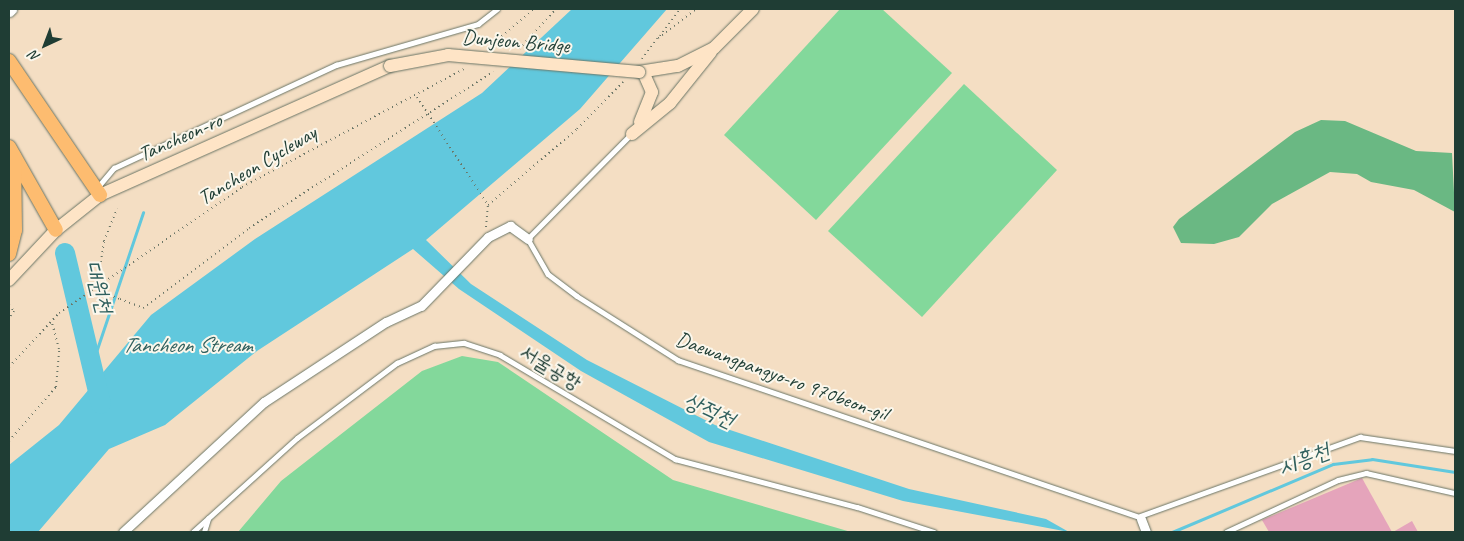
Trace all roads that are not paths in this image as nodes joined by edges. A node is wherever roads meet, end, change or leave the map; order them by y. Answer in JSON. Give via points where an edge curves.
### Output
{"nodes":[{"id":1,"x":497,"y":9,"type":"edge"},
{"id":2,"x":754,"y":9,"type":"edge"},
{"id":3,"x":714,"y":48,"type":"junction"},
{"id":4,"x":9,"y":61,"type":"edge"},
{"id":5,"x":390,"y":66,"type":"joint"},
{"id":6,"x":639,"y":70,"type":"junction"},
{"id":7,"x":632,"y":134,"type":"junction"},
{"id":8,"x":11,"y":152,"type":"edge"},
{"id":9,"x":98,"y":192,"type":"junction"},
{"id":10,"x":56,"y":230,"type":"junction"},
{"id":11,"x":528,"y":239,"type":"junction"},
{"id":12,"x":9,"y":254,"type":"edge"},
{"id":13,"x":9,"y":280,"type":"edge"},
{"id":14,"x":1455,"y":451,"type":"edge"},
{"id":15,"x":1455,"y":493,"type":"edge"},
{"id":16,"x":210,"y":516,"type":"junction"},
{"id":17,"x":1140,"y":517,"type":"junction"},
{"id":18,"x":122,"y":532,"type":"edge"},
{"id":19,"x":193,"y":532,"type":"edge"},
{"id":20,"x":204,"y":532,"type":"edge"},
{"id":21,"x":934,"y":532,"type":"edge"},
{"id":22,"x":1146,"y":532,"type":"edge"},
{"id":23,"x":1226,"y":532,"type":"edge"}],
"edges":[{"from":1,"to":9,"type":"lane","via":[[478,24],[336,65],[114,168]]},
{"from":2,"to":3,"type":"main road"},
{"from":3,"to":6,"type":"main road","via":[[678,66]]},
{"from":3,"to":7,"type":"main road","via":[[670,103]]},
{"from":4,"to":9,"type":"main road"},
{"from":5,"to":6,"type":"main road","name":"Dunjeon Bridge","bridge":true,"via":[[448,55]]},
{"from":5,"to":9,"type":"main road","name":"Tancheon-ro"},
{"from":6,"to":7,"type":"main road","via":[[652,92],[648,110]]},
{"from":7,"to":11,"type":"lane"},
{"from":8,"to":10,"type":"main road"},
{"from":8,"to":12,"type":"main road","via":[[15,230]]},
{"from":9,"to":10,"type":"main road","name":"Tancheon-ro"},
{"from":10,"to":13,"type":"main road","name":"Tancheon-ro"},
{"from":11,"to":17,"type":"lane","name":"Daewangpangyo-ro 970beon-gil","via":[[548,274],[678,360]]},
{"from":11,"to":18,"type":"street","via":[[510,226],[488,237],[421,306],[386,322],[264,402]]},
{"from":14,"to":17,"type":"lane","via":[[1360,437]]},
{"from":15,"to":23,"type":"lane","via":[[1366,473],[1305,494]]},
{"from":16,"to":19,"type":"lane","name":"서울공항"},
{"from":16,"to":20,"type":"lane"},
{"from":16,"to":21,"type":"lane","name":"서울공항","via":[[297,438],[397,363],[434,346],[464,343],[500,355],[675,460],[857,507]]},
{"from":17,"to":22,"type":"street"}]}
